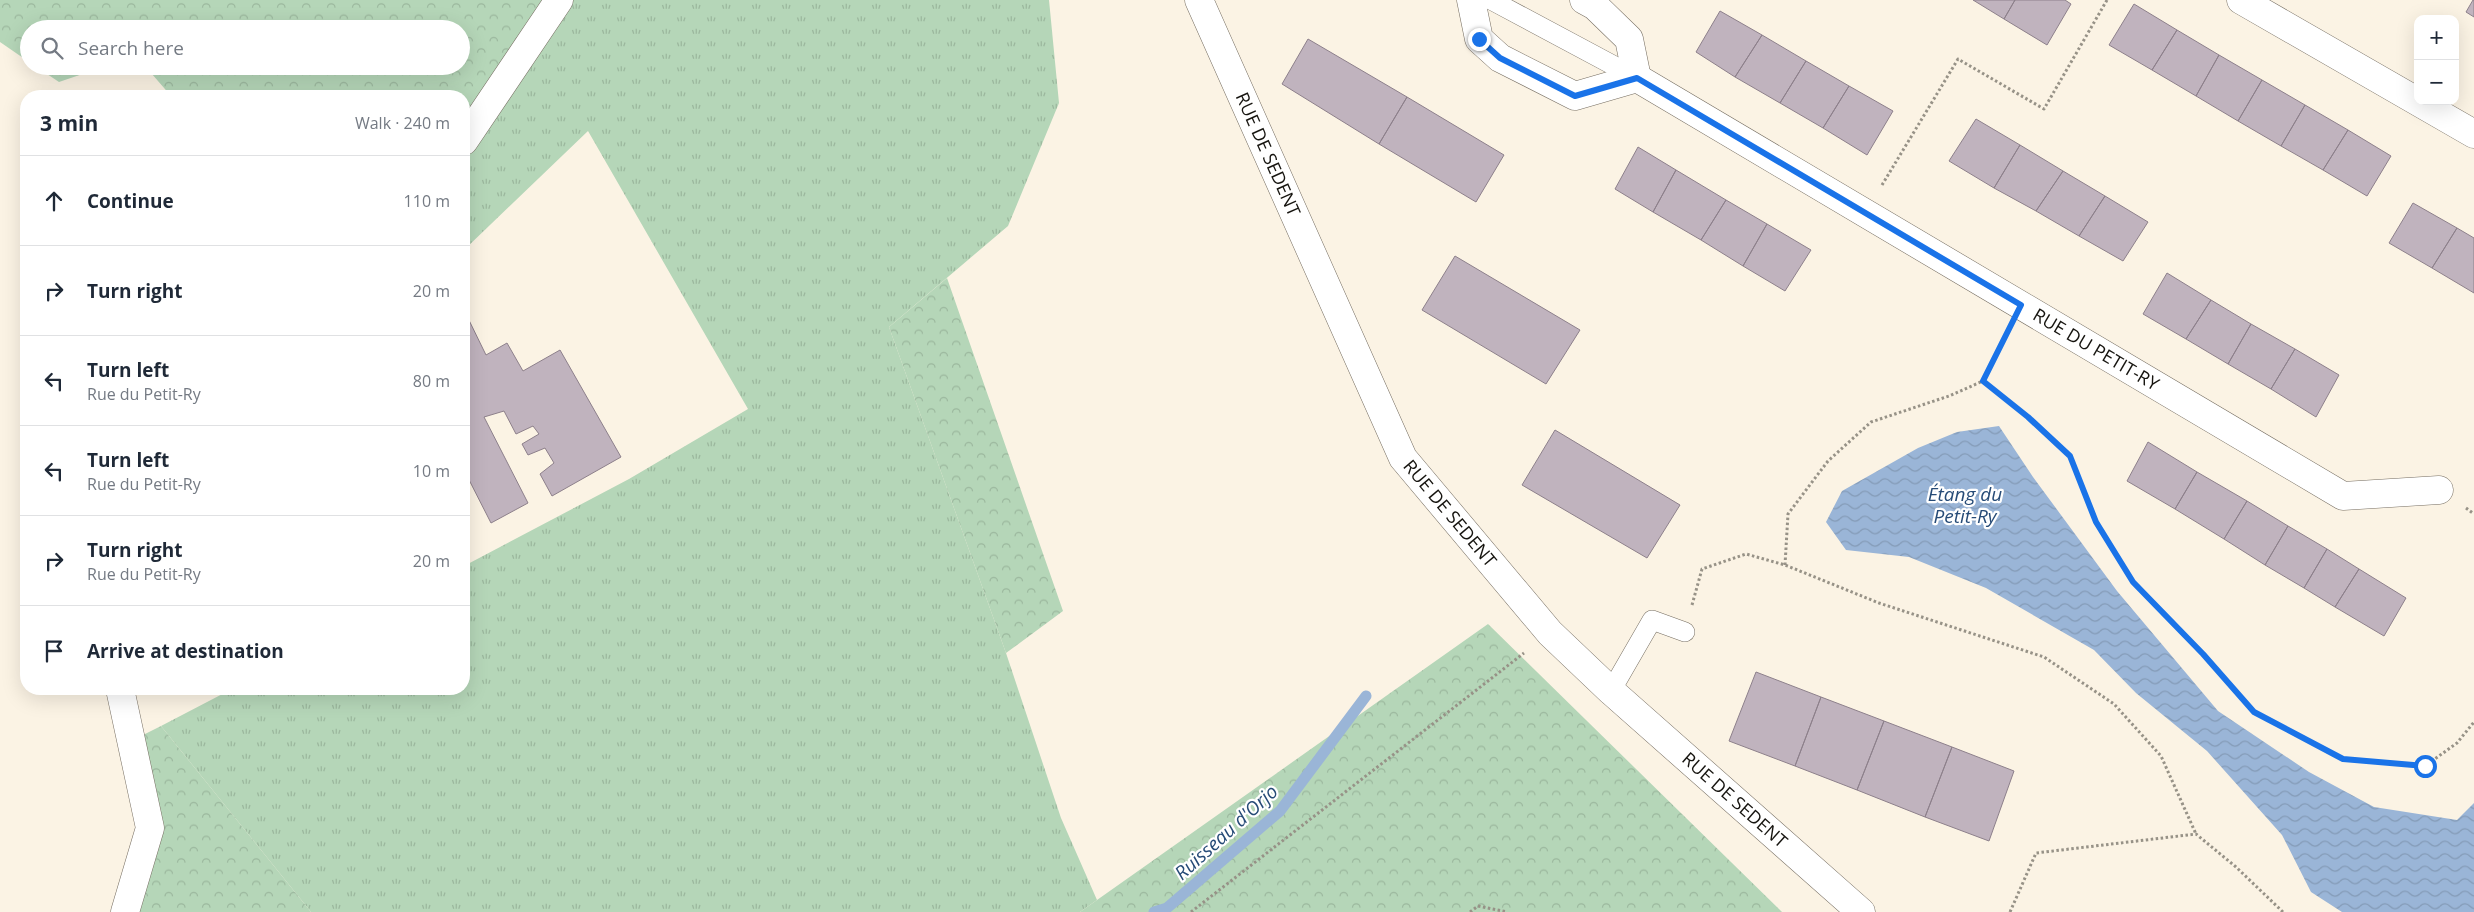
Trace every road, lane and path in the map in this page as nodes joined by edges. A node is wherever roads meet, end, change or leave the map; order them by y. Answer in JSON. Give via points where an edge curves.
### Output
{"nodes":[{"id":1,"x":559,"y":0,"type":"edge"},
{"id":2,"x":1199,"y":0,"type":"edge"},
{"id":3,"x":1471,"y":0,"type":"edge"},
{"id":4,"x":1491,"y":0,"type":"edge"},
{"id":5,"x":1584,"y":0,"type":"edge"},
{"id":6,"x":2107,"y":0,"type":"edge"},
{"id":7,"x":2241,"y":0,"type":"edge"},
{"id":8,"x":1637,"y":78,"type":"junction"},
{"id":9,"x":470,"y":132,"type":"edge"},
{"id":10,"x":2474,"y":134,"type":"edge"},
{"id":11,"x":1864,"y":214,"type":"junction"},
{"id":12,"x":2021,"y":305,"type":"junction"},
{"id":13,"x":1983,"y":381,"type":"junction"},
{"id":14,"x":2439,"y":490,"type":"dead end"},
{"id":15,"x":1785,"y":565,"type":"junction"},
{"id":16,"x":1686,"y":632,"type":"joint"},
{"id":17,"x":1550,"y":633,"type":"junction"},
{"id":18,"x":1611,"y":691,"type":"junction"},
{"id":19,"x":121,"y":695,"type":"edge"},
{"id":20,"x":2474,"y":722,"type":"edge"},
{"id":21,"x":2196,"y":834,"type":"junction"},
{"id":22,"x":125,"y":912,"type":"edge"},
{"id":23,"x":1191,"y":912,"type":"edge"},
{"id":24,"x":1470,"y":912,"type":"edge"},
{"id":25,"x":1507,"y":912,"type":"edge"},
{"id":26,"x":1861,"y":912,"type":"edge"},
{"id":27,"x":2010,"y":912,"type":"edge"},
{"id":28,"x":2283,"y":912,"type":"edge"}],
"edges":[{"from":1,"to":9,"type":"street"},
{"from":2,"to":17,"type":"street","name":"RUE DE SEDENT","via":[[1403,458]]},
{"from":3,"to":8,"type":"street","via":[[1479,39],[1500,58],[1575,96]]},
{"from":4,"to":8,"type":"lane","name":"RUE DU PETIT-RY"},
{"from":5,"to":8,"type":"street","via":[[1595,6],[1629,39]]},
{"from":6,"to":11,"type":"path","via":[[2044,109],[1958,59]]},
{"from":7,"to":10,"type":"street"},
{"from":8,"to":11,"type":"street","name":"RUE DU PETIT-RY"},
{"from":11,"to":12,"type":"street","name":"RUE DU PETIT-RY"},
{"from":12,"to":13,"type":"path"},
{"from":12,"to":14,"type":"street","name":"RUE DU PETIT-RY","via":[[2343,496]]},
{"from":13,"to":15,"type":"path","via":[[1871,422],[1835,454],[1788,514]]},
{"from":13,"to":20,"type":"path","via":[[2070,456],[2096,522],[2133,582],[2254,712],[2343,759],[2425,766],[2457,743]]},
{"from":15,"to":16,"type":"path","via":[[1746,554],[1702,569]]},
{"from":15,"to":21,"type":"path","via":[[1879,604],[2044,657],[2114,704],[2161,756]]},
{"from":16,"to":18,"type":"lane","via":[[1652,620]]},
{"from":17,"to":18,"type":"street","name":"RUE DE SEDENT"},
{"from":17,"to":23,"type":"path"},
{"from":18,"to":26,"type":"street","name":"RUE DE SEDENT"},
{"from":19,"to":22,"type":"street","via":[[150,828]]},
{"from":21,"to":27,"type":"path","via":[[2036,853]]},
{"from":21,"to":28,"type":"path"},
{"from":24,"to":25,"type":"path","via":[[1478,906]]}]}
